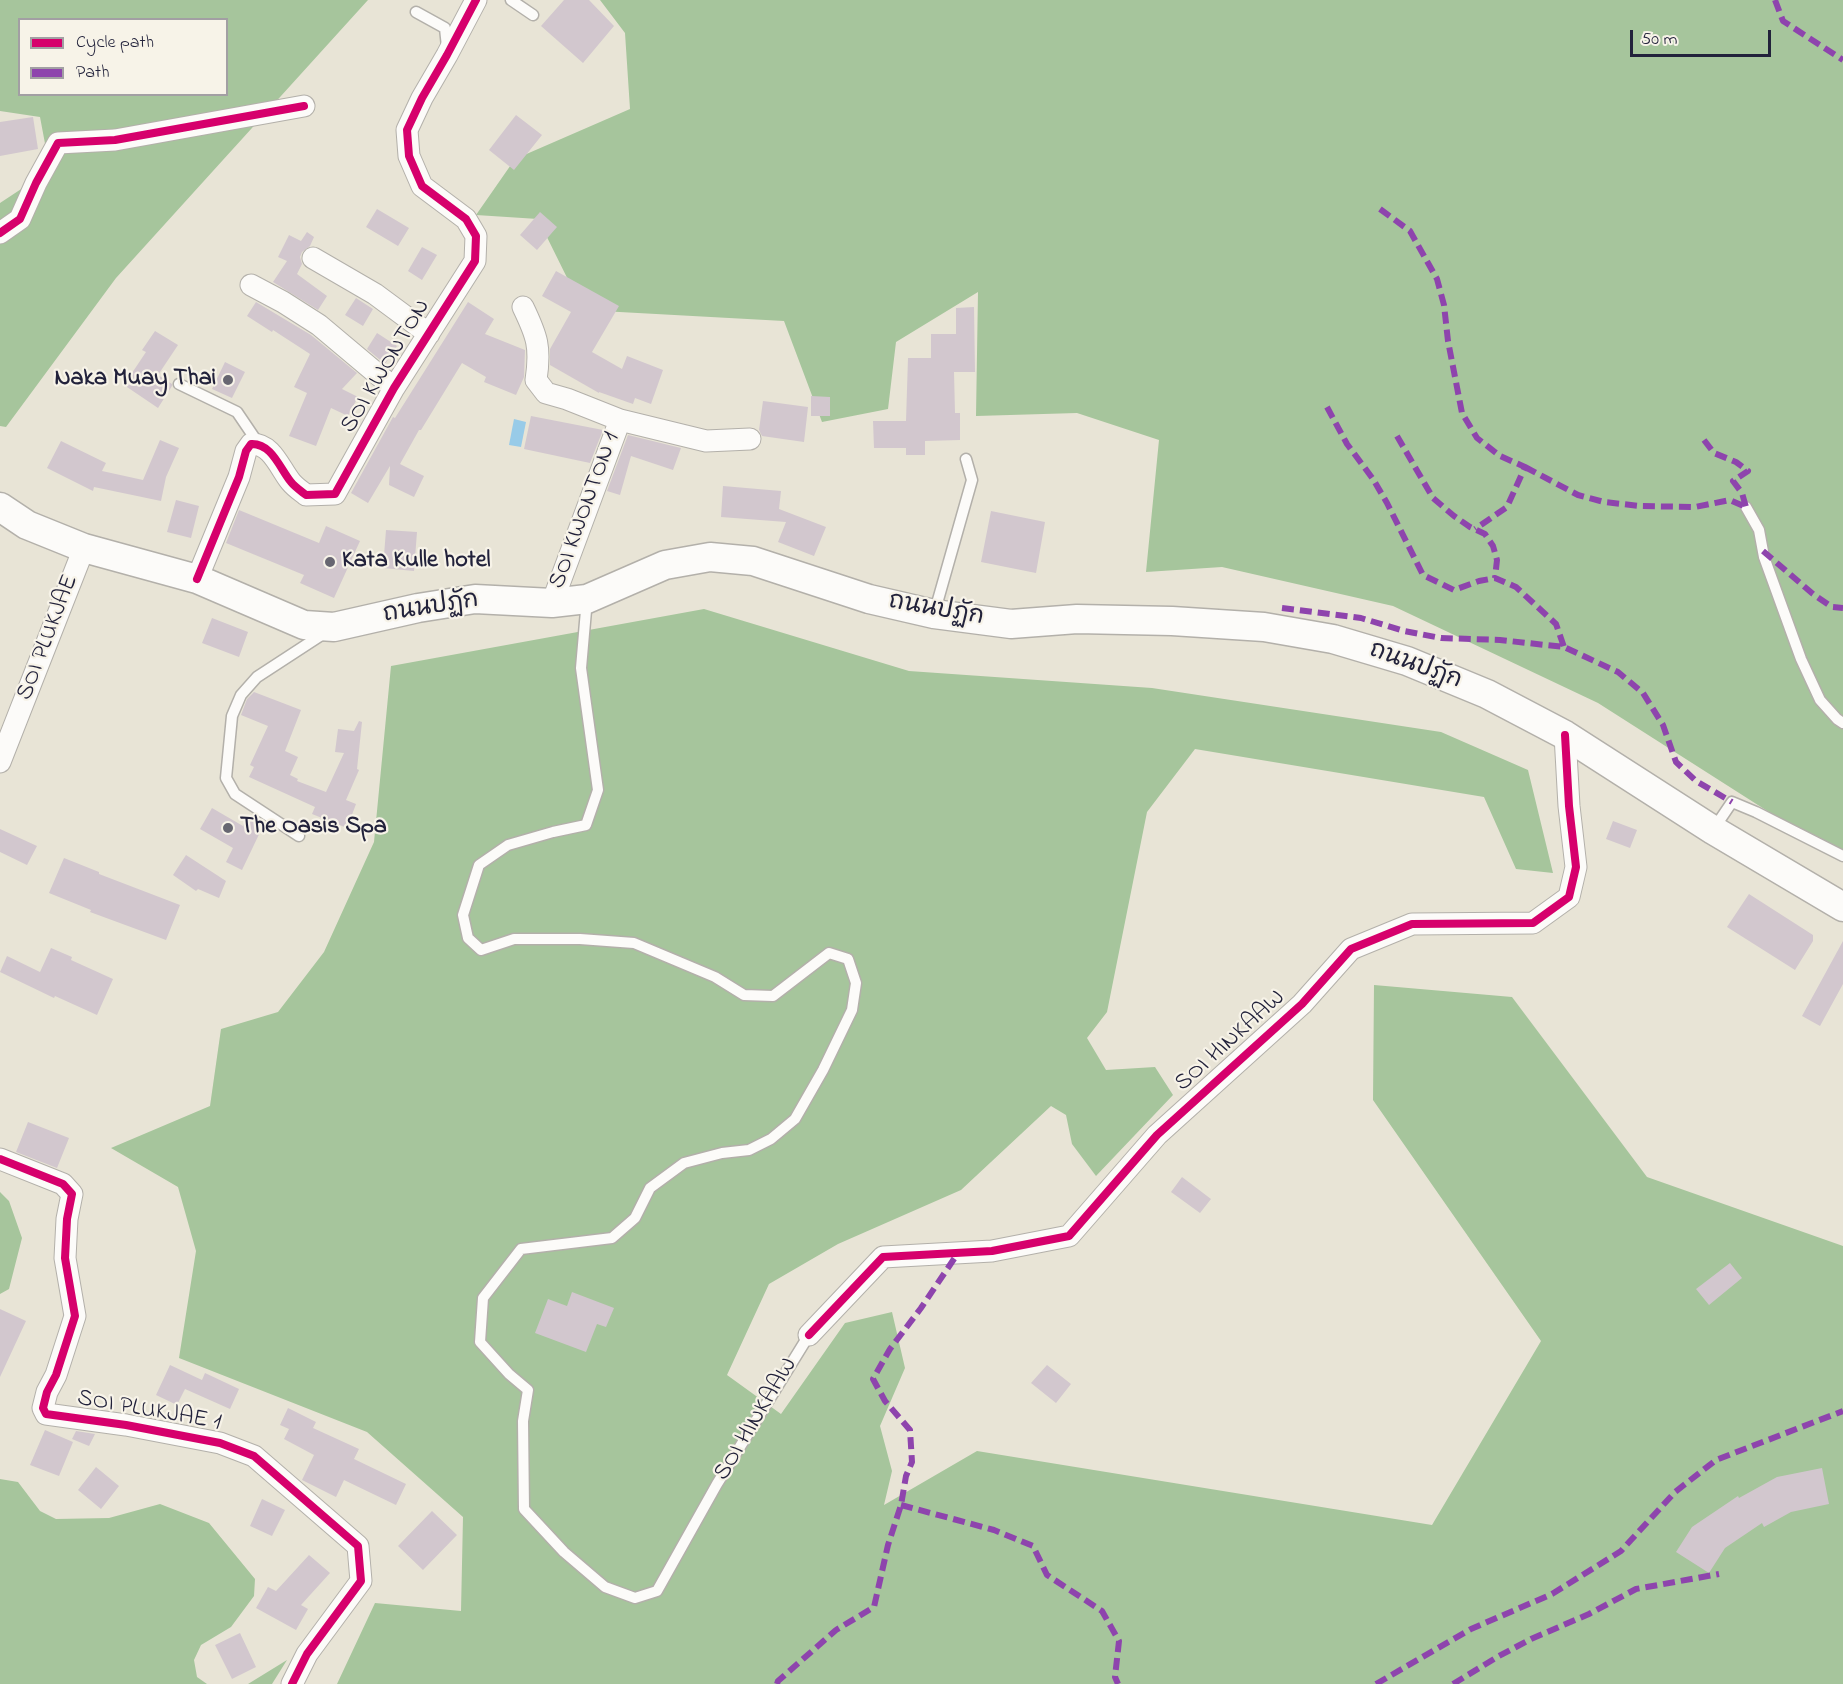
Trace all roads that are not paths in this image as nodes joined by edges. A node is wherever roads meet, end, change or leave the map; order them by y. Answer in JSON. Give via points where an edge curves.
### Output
{"nodes":[{"id":1,"x":476,"y":0,"type":"edge"},
{"id":2,"x":512,"y":0,"type":"edge"},
{"id":3,"x":416,"y":12,"type":"dead end"},
{"id":4,"x":533,"y":15,"type":"dead end"},
{"id":5,"x":448,"y":53,"type":"junction"},
{"id":6,"x":304,"y":106,"type":"dead end"},
{"id":7,"x":0,"y":233,"type":"edge"},
{"id":8,"x":313,"y":258,"type":"dead end"},
{"id":9,"x":251,"y":285,"type":"dead end"},
{"id":10,"x":523,"y":307,"type":"dead end"},
{"id":11,"x":429,"y":334,"type":"junction"},
{"id":12,"x":179,"y":384,"type":"dead end"},
{"id":13,"x":394,"y":388,"type":"junction"},
{"id":14,"x":620,"y":420,"type":"junction"},
{"id":15,"x":750,"y":439,"type":"dead end"},
{"id":16,"x":258,"y":444,"type":"junction"},
{"id":17,"x":966,"y":459,"type":"dead end"},
{"id":18,"x":0,"y":507,"type":"edge"},
{"id":19,"x":1746,"y":507,"type":"dead end"},
{"id":20,"x":84,"y":548,"type":"junction"},
{"id":21,"x":197,"y":579,"type":"junction"},
{"id":22,"x":587,"y":599,"type":"junction"},
{"id":23,"x":552,"y":603,"type":"junction"},
{"id":24,"x":934,"y":614,"type":"junction"},
{"id":25,"x":334,"y":627,"type":"junction"},
{"id":26,"x":1843,"y":723,"type":"edge"},
{"id":27,"x":1565,"y":735,"type":"junction"},
{"id":28,"x":0,"y":762,"type":"edge"},
{"id":29,"x":1713,"y":830,"type":"junction"},
{"id":30,"x":299,"y":836,"type":"dead end"},
{"id":31,"x":1843,"y":856,"type":"edge"},
{"id":32,"x":1843,"y":907,"type":"edge"},
{"id":33,"x":0,"y":1159,"type":"edge"},
{"id":34,"x":809,"y":1335,"type":"joint"},
{"id":35,"x":292,"y":1684,"type":"edge"}],
"edges":[{"from":1,"to":5,"type":"street"},
{"from":2,"to":4,"type":"lane"},
{"from":3,"to":5,"type":"lane","via":[[445,28]]},
{"from":5,"to":11,"type":"street","name":"SOI KWONTON","via":[[407,130],[409,156],[422,186],[466,219],[476,236],[475,261]]},
{"from":6,"to":7,"type":"street","via":[[115,140],[58,143],[20,219]]},
{"from":8,"to":11,"type":"street","via":[[375,294]]},
{"from":9,"to":13,"type":"street","via":[[320,325]]},
{"from":10,"to":14,"type":"street","via":[[539,348],[537,380],[546,393]]},
{"from":11,"to":13,"type":"street","name":"SOI KWONTON"},
{"from":12,"to":16,"type":"lane","via":[[237,412]]},
{"from":13,"to":16,"type":"street","name":"SOI KWONTON","via":[[335,494],[306,495],[292,484],[267,448]]},
{"from":14,"to":15,"type":"street","via":[[706,441]]},
{"from":14,"to":23,"type":"street","name":"SOI KWONTON 1"},
{"from":16,"to":21,"type":"street","via":[[251,444],[246,451]]},
{"from":17,"to":24,"type":"lane","via":[[972,480]]},
{"from":18,"to":20,"type":"main road","name":"ถนนปฏัก","via":[[27,525]]},
{"from":19,"to":26,"type":"lane","via":[[1760,530],[1764,557],[1801,659],[1820,700]]},
{"from":20,"to":21,"type":"main road","name":"ถนนปฏัก"},
{"from":20,"to":28,"type":"street","name":"SOI PLUKJAE"},
{"from":21,"to":25,"type":"main road","name":"ถนนปฏัก","via":[[304,625]]},
{"from":22,"to":23,"type":"main road","name":"ถนนปฏัก"},
{"from":22,"to":24,"type":"main road","name":"ถนนปฏัก","via":[[665,565],[710,557],[753,561],[870,599]]},
{"from":22,"to":34,"type":"lane","name":"SOI HINKAAW","via":[[580,668],[598,790],[586,825],[508,845],[479,865],[463,915],[468,938],[482,950],[514,939],[634,943],[715,977],[744,995],[773,996],[829,953],[848,959],[856,983],[852,1010],[795,1119],[771,1139],[749,1150],[684,1163],[650,1188],[635,1218],[612,1238],[521,1249],[483,1298],[480,1342],[528,1390],[523,1421],[524,1509],[564,1552],[605,1587],[635,1598],[657,1591],[717,1484]]},
{"from":23,"to":25,"type":"main road","name":"ถนนปฏัก","via":[[475,599]]},
{"from":24,"to":27,"type":"main road","name":"ถนนปฏัก","via":[[1011,624],[1077,619],[1172,621],[1264,627],[1333,639],[1407,661],[1486,694]]},
{"from":25,"to":30,"type":"lane","via":[[257,677],[241,695],[232,717],[226,778],[235,794]]},
{"from":27,"to":29,"type":"main road","name":"ถนนปฏัก"},
{"from":27,"to":34,"type":"street","name":"SOI HINKAAW","via":[[1576,867],[1569,897],[1533,923],[1412,924],[1351,949],[1302,1004],[1157,1135],[1070,1236],[992,1251],[883,1257]]},
{"from":29,"to":31,"type":"lane","via":[[1732,802]]},
{"from":29,"to":32,"type":"main road","name":"ถนนปฏัก"},
{"from":33,"to":35,"type":"street","name":"SOI PLUKJAE 1","via":[[63,1184],[72,1194],[65,1258],[75,1316],[47,1392],[43,1408],[46,1414],[220,1443],[254,1456],[358,1546],[361,1581],[307,1654]]}]}
